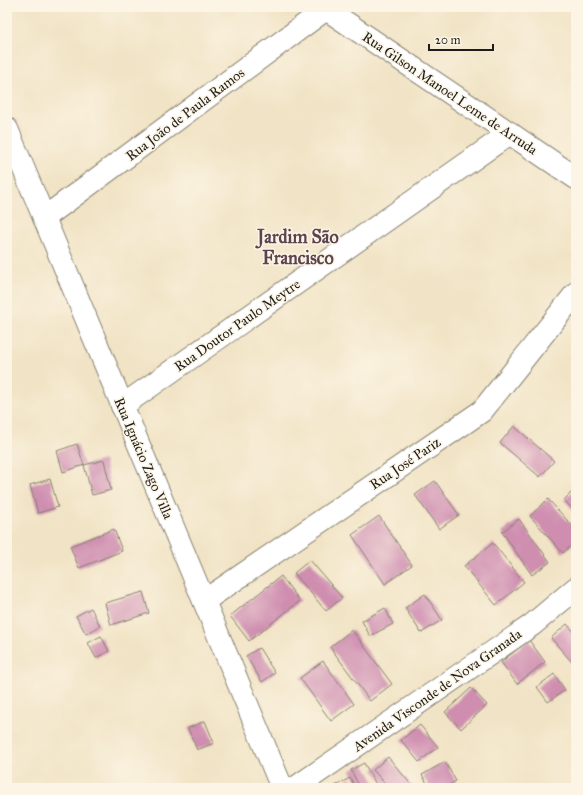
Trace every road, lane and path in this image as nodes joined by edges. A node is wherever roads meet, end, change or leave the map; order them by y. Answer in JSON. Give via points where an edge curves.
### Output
{"nodes":[{"id":1,"x":325,"y":8,"type":"edge"},
{"id":2,"x":7,"y":129,"type":"edge"},
{"id":3,"x":510,"y":133,"type":"junction"},
{"id":4,"x":576,"y":178,"type":"edge"},
{"id":5,"x":44,"y":218,"type":"junction"},
{"id":6,"x":576,"y":293,"type":"edge"},
{"id":7,"x":122,"y":406,"type":"junction"},
{"id":8,"x":576,"y":588,"type":"edge"},
{"id":9,"x":204,"y":601,"type":"junction"},
{"id":10,"x":282,"y":788,"type":"edge"},
{"id":11,"x":295,"y":788,"type":"edge"}],
"edges":[{"from":1,"to":3,"type":"street","name":"Rua Gilson Manoel Leme de Arruda"},
{"from":1,"to":5,"type":"street","name":"Rua João de Paula Ramos"},
{"from":2,"to":5,"type":"street","name":"Rua Ignácio Zago Villa"},
{"from":3,"to":4,"type":"street","name":"Rua Gilson Manoel Leme de Arruda"},
{"from":3,"to":7,"type":"street","name":"Rua Doutor Paulo Meytre"},
{"from":5,"to":7,"type":"street","name":"Rua Ignácio Zago Villa"},
{"from":6,"to":9,"type":"street","name":"Rua José Pariz","via":[[482,411]]},
{"from":7,"to":9,"type":"street","name":"Rua Ignácio Zago Villa"},
{"from":8,"to":11,"type":"street","name":"Avenida Visconde de Nova Granada","via":[[532,625]]},
{"from":9,"to":10,"type":"street","name":"Rua Ignácio Zago Villa"}]}
